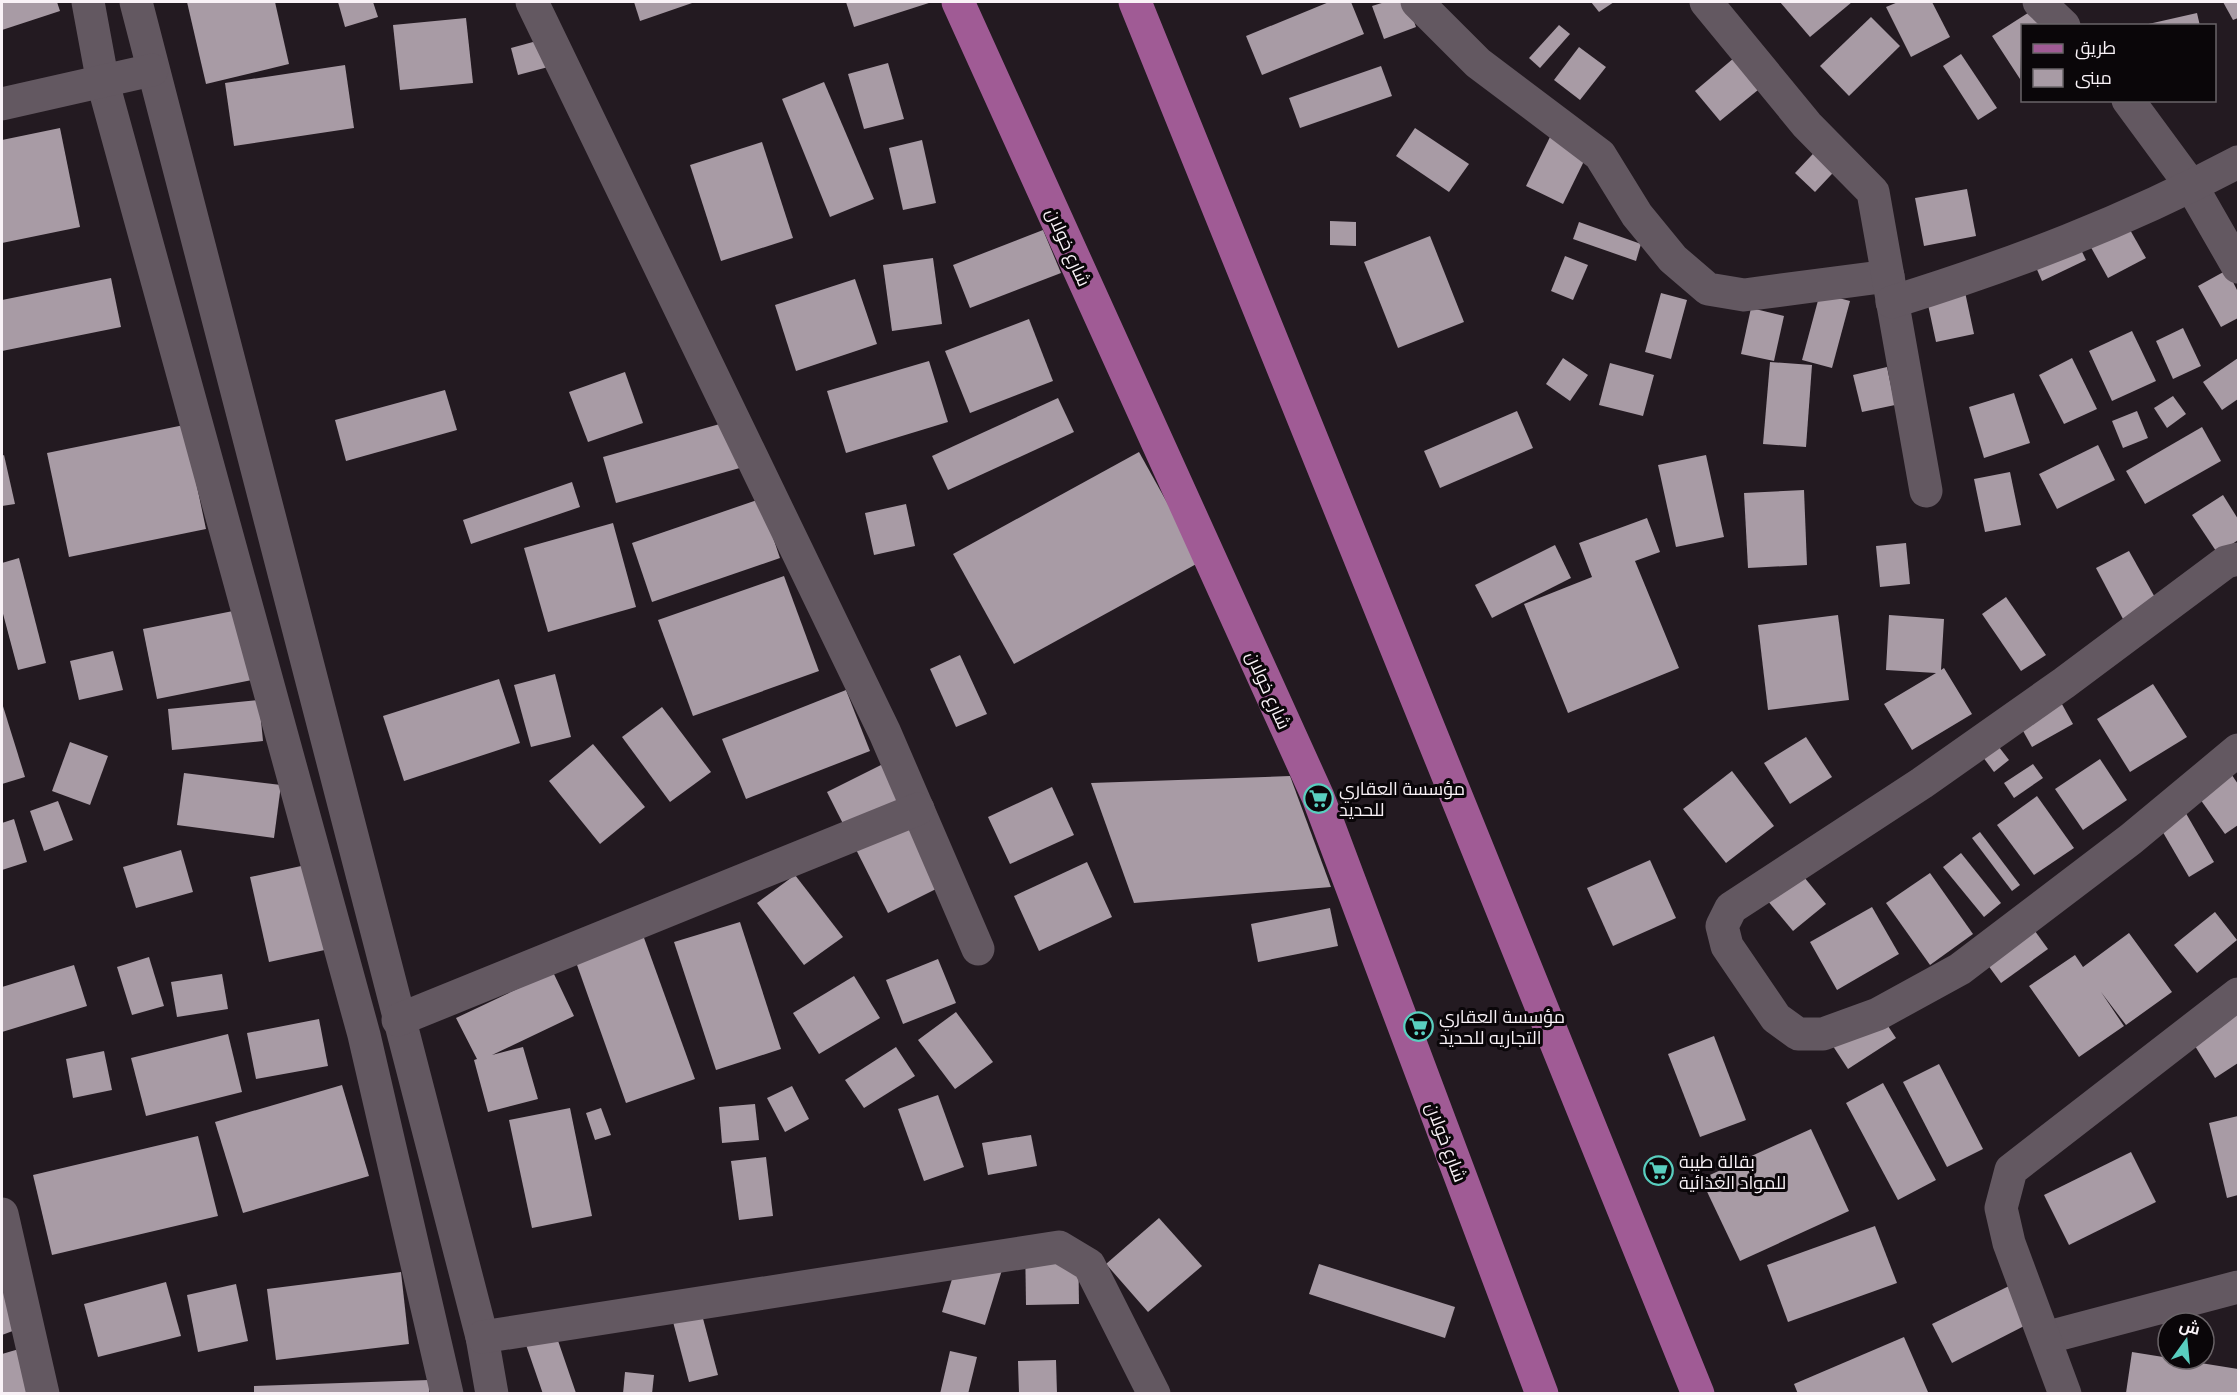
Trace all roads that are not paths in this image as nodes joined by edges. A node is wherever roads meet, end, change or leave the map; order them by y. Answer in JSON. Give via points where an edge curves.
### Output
{"nodes":[{"id":1,"x":88,"y":2,"type":"edge"},
{"id":2,"x":136,"y":2,"type":"edge"},
{"id":3,"x":532,"y":2,"type":"edge"},
{"id":4,"x":958,"y":2,"type":"edge"},
{"id":5,"x":1135,"y":2,"type":"edge"},
{"id":6,"x":1418,"y":2,"type":"edge"},
{"id":7,"x":1706,"y":2,"type":"edge"},
{"id":8,"x":2039,"y":2,"type":"edge"},
{"id":9,"x":2062,"y":24,"type":"edge"},
{"id":10,"x":152,"y":70,"type":"junction"},
{"id":11,"x":103,"y":83,"type":"junction"},
{"id":12,"x":2129,"y":102,"type":"edge"},
{"id":13,"x":2,"y":104,"type":"edge"},
{"id":14,"x":2238,"y":162,"type":"edge"},
{"id":15,"x":2192,"y":187,"type":"junction"},
{"id":16,"x":2238,"y":267,"type":"edge"},
{"id":17,"x":1890,"y":289,"type":"junction"},
{"id":18,"x":1926,"y":491,"type":"dead end"},
{"id":19,"x":2238,"y":559,"type":"edge"},
{"id":20,"x":2238,"y":750,"type":"edge"},
{"id":21,"x":918,"y":809,"type":"junction"},
{"id":22,"x":978,"y":949,"type":"dead end"},
{"id":23,"x":2238,"y":994,"type":"edge"},
{"id":24,"x":398,"y":1020,"type":"junction"},
{"id":25,"x":2,"y":1214,"type":"edge"},
{"id":26,"x":2238,"y":1287,"type":"edge"},
{"id":27,"x":482,"y":1337,"type":"junction"},
{"id":28,"x":2045,"y":1338,"type":"junction"},
{"id":29,"x":43,"y":1394,"type":"edge"},
{"id":30,"x":447,"y":1394,"type":"edge"},
{"id":31,"x":492,"y":1394,"type":"edge"},
{"id":32,"x":1154,"y":1394,"type":"edge"},
{"id":33,"x":1542,"y":1394,"type":"edge"},
{"id":34,"x":1698,"y":1394,"type":"edge"},
{"id":35,"x":2066,"y":1394,"type":"edge"}],
"edges":[{"from":1,"to":11,"type":"street"},
{"from":2,"to":10,"type":"street"},
{"from":3,"to":21,"type":"street","via":[[880,722]]},
{"from":4,"to":33,"type":"main road","name":"شارع خولان","via":[[1318,798]]},
{"from":5,"to":34,"type":"main road"},
{"from":6,"to":17,"type":"street","via":[[1478,63],[1600,155],[1637,215],[1673,259],[1708,289],[1744,295]]},
{"from":7,"to":17,"type":"street","via":[[1807,125],[1873,192]]},
{"from":8,"to":9,"type":"street"},
{"from":10,"to":11,"type":"street"},
{"from":10,"to":24,"type":"street"},
{"from":11,"to":13,"type":"street"},
{"from":11,"to":30,"type":"street","via":[[364,1035]]},
{"from":12,"to":15,"type":"street"},
{"from":14,"to":15,"type":"street"},
{"from":15,"to":16,"type":"street"},
{"from":15,"to":17,"type":"street","via":[[1996,270]]},
{"from":17,"to":18,"type":"street"},
{"from":19,"to":20,"type":"street","via":[[2226,562],[1922,783],[1731,908],[1722,926],[1727,946],[1776,1018],[1798,1034],[1823,1034],[1878,1014],[1960,969],[2131,839]]},
{"from":21,"to":22,"type":"street"},
{"from":21,"to":24,"type":"street"},
{"from":23,"to":28,"type":"street","via":[[2011,1170],[2001,1208],[2009,1243]]},
{"from":24,"to":27,"type":"street"},
{"from":25,"to":29,"type":"street"},
{"from":26,"to":28,"type":"street"},
{"from":27,"to":31,"type":"street"},
{"from":27,"to":32,"type":"street","via":[[1059,1247],[1089,1264]]},
{"from":28,"to":35,"type":"street"}]}
